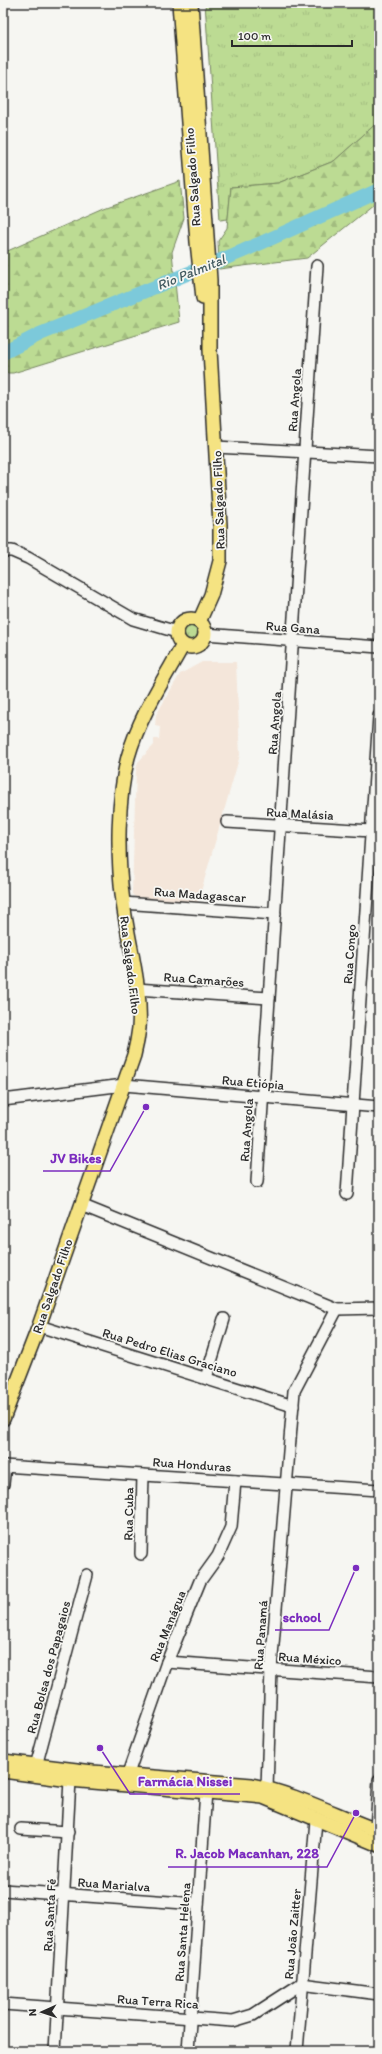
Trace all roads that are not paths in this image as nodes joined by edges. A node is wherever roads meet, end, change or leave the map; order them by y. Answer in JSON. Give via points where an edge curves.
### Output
{"nodes":[{"id":1,"x":179,"y":3,"type":"edge"},
{"id":2,"x":191,"y":3,"type":"edge"},
{"id":3,"x":202,"y":242,"type":"junction"},
{"id":4,"x":317,"y":266,"type":"dead end"},
{"id":5,"x":216,"y":446,"type":"junction"},
{"id":6,"x":305,"y":452,"type":"junction"},
{"id":7,"x":379,"y":456,"type":"edge"},
{"id":8,"x":3,"y":551,"type":"edge"},
{"id":9,"x":199,"y":622,"type":"junction"},
{"id":10,"x":177,"y":632,"type":"junction"},
{"id":11,"x":205,"y":634,"type":"junction"},
{"id":12,"x":293,"y":641,"type":"junction"},
{"id":13,"x":183,"y":645,"type":"junction"},
{"id":14,"x":379,"y":647,"type":"edge"},
{"id":15,"x":379,"y":716,"type":"edge"},
{"id":16,"x":227,"y":822,"type":"dead end"},
{"id":17,"x":282,"y":826,"type":"junction"},
{"id":18,"x":373,"y":834,"type":"edge"},
{"id":19,"x":123,"y":902,"type":"junction"},
{"id":20,"x":275,"y":914,"type":"junction"},
{"id":21,"x":136,"y":989,"type":"junction"},
{"id":22,"x":269,"y":998,"type":"junction"},
{"id":23,"x":124,"y":1085,"type":"junction"},
{"id":24,"x":262,"y":1096,"type":"junction"},
{"id":25,"x":3,"y":1100,"type":"edge"},
{"id":26,"x":353,"y":1105,"type":"junction"},
{"id":27,"x":379,"y":1107,"type":"edge"},
{"id":28,"x":257,"y":1182,"type":"dead end"},
{"id":29,"x":347,"y":1194,"type":"dead end"},
{"id":30,"x":81,"y":1205,"type":"junction"},
{"id":31,"x":379,"y":1308,"type":"edge"},
{"id":32,"x":337,"y":1309,"type":"junction"},
{"id":33,"x":224,"y":1319,"type":"dead end"},
{"id":34,"x":39,"y":1326,"type":"junction"},
{"id":35,"x":206,"y":1378,"type":"junction"},
{"id":36,"x":293,"y":1406,"type":"junction"},
{"id":37,"x":3,"y":1419,"type":"edge"},
{"id":38,"x":4,"y":1466,"type":"edge"},
{"id":39,"x":143,"y":1475,"type":"junction"},
{"id":40,"x":235,"y":1481,"type":"junction"},
{"id":41,"x":3,"y":1484,"type":"edge"},
{"id":42,"x":286,"y":1484,"type":"junction"},
{"id":43,"x":379,"y":1490,"type":"edge"},
{"id":44,"x":141,"y":1554,"type":"dead end"},
{"id":45,"x":87,"y":1575,"type":"dead end"},
{"id":46,"x":167,"y":1662,"type":"junction"},
{"id":47,"x":271,"y":1669,"type":"junction"},
{"id":48,"x":379,"y":1677,"type":"edge"},
{"id":49,"x":3,"y":1761,"type":"edge"},
{"id":50,"x":36,"y":1766,"type":"junction"},
{"id":51,"x":3,"y":1771,"type":"edge"},
{"id":52,"x":70,"y":1780,"type":"junction"},
{"id":53,"x":126,"y":1780,"type":"junction"},
{"id":54,"x":379,"y":1780,"type":"edge"},
{"id":55,"x":267,"y":1788,"type":"junction"},
{"id":56,"x":206,"y":1791,"type":"junction"},
{"id":57,"x":320,"y":1806,"type":"junction"},
{"id":58,"x":316,"y":1820,"type":"junction"},
{"id":59,"x":21,"y":1830,"type":"dead end"},
{"id":60,"x":378,"y":1830,"type":"edge"},
{"id":61,"x":68,"y":1832,"type":"junction"},
{"id":62,"x":379,"y":1845,"type":"edge"},
{"id":63,"x":3,"y":1890,"type":"edge"},
{"id":64,"x":64,"y":1894,"type":"junction"},
{"id":65,"x":198,"y":1904,"type":"junction"},
{"id":66,"x":301,"y":1984,"type":"junction"},
{"id":67,"x":379,"y":1994,"type":"edge"},
{"id":68,"x":3,"y":2004,"type":"edge"},
{"id":69,"x":58,"y":2008,"type":"junction"},
{"id":70,"x":190,"y":2017,"type":"junction"},
{"id":71,"x":55,"y":2051,"type":"edge"},
{"id":72,"x":188,"y":2051,"type":"edge"},
{"id":73,"x":296,"y":2051,"type":"edge"}],
"edges":[{"from":1,"to":3,"type":"main road","name":"Rua Salgado Filho"},
{"from":2,"to":3,"type":"main road","name":"Rua Salgado Filho"},
{"from":3,"to":5,"type":"main road","name":"Rua Salgado Filho"},
{"from":4,"to":6,"type":"street","name":"Rua Angola"},
{"from":5,"to":6,"type":"street"},
{"from":5,"to":9,"type":"main road","name":"Rua Salgado Filho","via":[[220,561],[211,595]]},
{"from":6,"to":7,"type":"street"},
{"from":6,"to":12,"type":"street","name":"Rua Angola"},
{"from":8,"to":10,"type":"street","via":[[12,551],[28,558],[134,619]]},
{"from":9,"to":10,"type":"main road","via":[[185,620]]},
{"from":9,"to":11,"type":"main road"},
{"from":10,"to":13,"type":"main road","via":[[178,639]]},
{"from":11,"to":12,"type":"street","name":"Rua Gana"},
{"from":11,"to":13,"type":"main road","via":[[203,642],[198,646],[190,648]]},
{"from":12,"to":14,"type":"street","name":"Rua Gana"},
{"from":12,"to":17,"type":"street","name":"Rua Angola"},
{"from":13,"to":19,"type":"main road","name":"Rua Salgado Filho","via":[[144,716],[128,757],[119,839]]},
{"from":15,"to":18,"type":"street","name":"Rua Congo"},
{"from":16,"to":17,"type":"street","name":"Rua Malásia"},
{"from":17,"to":18,"type":"street","name":"Rua Malásia"},
{"from":17,"to":20,"type":"street","name":"Rua Angola"},
{"from":18,"to":26,"type":"street","name":"Rua Congo"},
{"from":19,"to":20,"type":"street","name":"Rua Madagascar"},
{"from":19,"to":21,"type":"main road","name":"Rua Salgado Filho"},
{"from":20,"to":22,"type":"street","name":"Rua Angola"},
{"from":21,"to":22,"type":"street","name":"Rua Camarões"},
{"from":21,"to":23,"type":"main road","name":"Rua Salgado Filho","via":[[139,1028],[134,1055]]},
{"from":22,"to":24,"type":"street","name":"Rua Angola"},
{"from":23,"to":24,"type":"street","name":"Rua Etiópia"},
{"from":23,"to":25,"type":"street","name":"Rua Etiópia"},
{"from":23,"to":30,"type":"main road","name":"Rua Salgado Filho"},
{"from":24,"to":26,"type":"street","name":"Rua Etiópia"},
{"from":24,"to":28,"type":"street","name":"Rua Angola"},
{"from":26,"to":27,"type":"street","name":"Rua Etiópia"},
{"from":26,"to":29,"type":"street","name":"Rua Congo"},
{"from":30,"to":32,"type":"street"},
{"from":30,"to":34,"type":"main road","name":"Rua Salgado Filho"},
{"from":31,"to":32,"type":"street"},
{"from":32,"to":36,"type":"street","via":[[294,1391]]},
{"from":33,"to":35,"type":"street"},
{"from":34,"to":35,"type":"street","name":"Rua Pedro Elias Graciano"},
{"from":34,"to":37,"type":"main road","name":"Rua Salgado Filho"},
{"from":35,"to":36,"type":"street","name":"Rua Pedro Elias Graciano"},
{"from":36,"to":42,"type":"street"},
{"from":38,"to":39,"type":"street","name":"Rua Honduras"},
{"from":38,"to":41,"type":"street"},
{"from":39,"to":40,"type":"street","name":"Rua Honduras"},
{"from":39,"to":44,"type":"street","name":"Rua Cuba"},
{"from":40,"to":42,"type":"street","name":"Rua Honduras"},
{"from":40,"to":46,"type":"street","name":"Rua Manágua","via":[[231,1527],[218,1556],[200,1581]]},
{"from":42,"to":43,"type":"street","name":"Rua Honduras"},
{"from":42,"to":47,"type":"street","name":"Rua Panamá"},
{"from":45,"to":50,"type":"street","name":"Rua Bolsa dos Papagaios"},
{"from":46,"to":47,"type":"street","name":"Rua México"},
{"from":46,"to":53,"type":"street","name":"Rua Manágua"},
{"from":47,"to":48,"type":"street","name":"Rua México"},
{"from":47,"to":55,"type":"street","name":"Rua Panamá"},
{"from":49,"to":50,"type":"main road"},
{"from":50,"to":53,"type":"main road"},
{"from":51,"to":52,"type":"main road"},
{"from":52,"to":53,"type":"main road"},
{"from":52,"to":61,"type":"street","name":"Rua Santa Fé"},
{"from":53,"to":55,"type":"main road","via":[[252,1785]]},
{"from":53,"to":56,"type":"main road"},
{"from":54,"to":60,"type":"street"},
{"from":55,"to":57,"type":"main road"},
{"from":56,"to":58,"type":"main road","via":[[263,1797]]},
{"from":56,"to":65,"type":"street","name":"Rua Santa Helena"},
{"from":57,"to":58,"type":"main road"},
{"from":57,"to":60,"type":"main road"},
{"from":58,"to":62,"type":"main road"},
{"from":58,"to":66,"type":"street","name":"Rua João Zaitter"},
{"from":59,"to":61,"type":"street"},
{"from":61,"to":64,"type":"street","name":"Rua Santa Fé"},
{"from":63,"to":64,"type":"street","name":"Rua Marialva"},
{"from":64,"to":65,"type":"street","name":"Rua Marialva"},
{"from":64,"to":69,"type":"street","name":"Rua Santa Fé"},
{"from":65,"to":70,"type":"street","name":"Rua Santa Helena"},
{"from":66,"to":67,"type":"street"},
{"from":66,"to":70,"type":"street","name":"Rua Terra Rica","via":[[243,2019],[233,2021]]},
{"from":66,"to":73,"type":"street","name":"Rua João Zaitter"},
{"from":68,"to":69,"type":"street","name":"Rua Terra Rica"},
{"from":69,"to":70,"type":"street","name":"Rua Terra Rica"},
{"from":69,"to":71,"type":"street","name":"Rua Santa Fé"},
{"from":70,"to":72,"type":"street","name":"Rua Santa Helena"}]}
